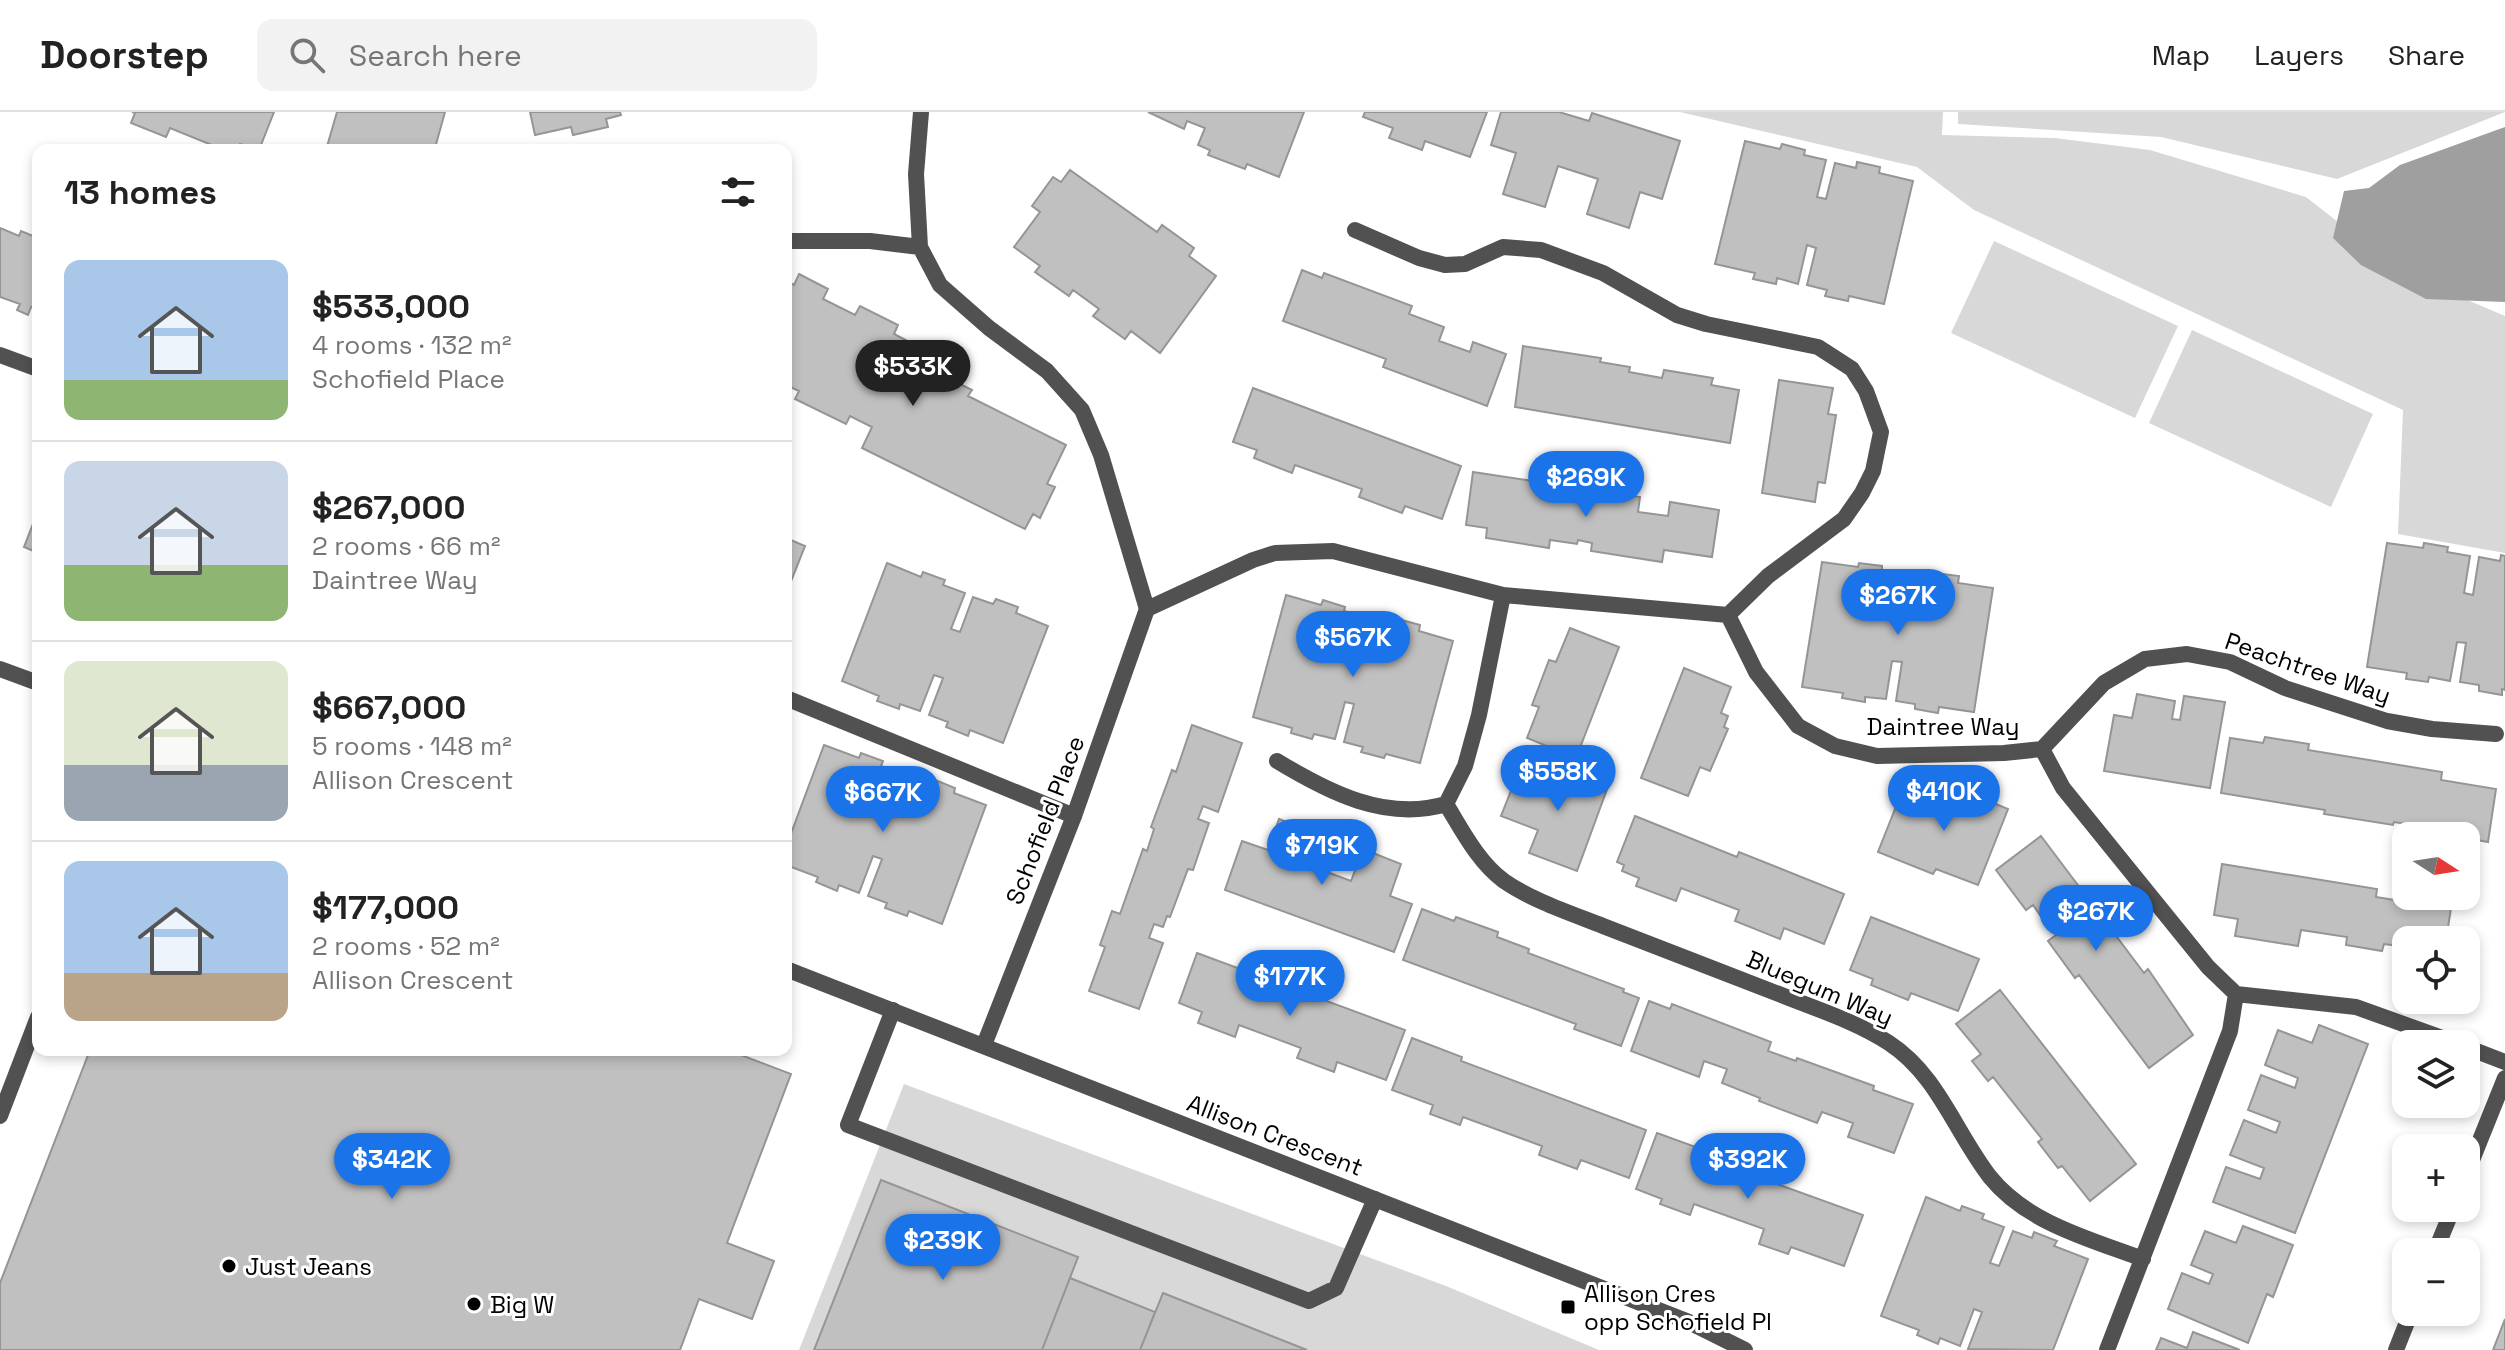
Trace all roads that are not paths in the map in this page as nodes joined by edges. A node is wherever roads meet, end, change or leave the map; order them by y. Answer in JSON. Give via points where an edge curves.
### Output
{"nodes":[{"id":1,"x":921,"y":112,"type":"edge"},
{"id":2,"x":1355,"y":230,"type":"dead end"},
{"id":3,"x":792,"y":241,"type":"edge"},
{"id":4,"x":920,"y":247,"type":"junction"},
{"id":5,"x":0,"y":355,"type":"edge"},
{"id":6,"x":32,"y":367,"type":"edge"},
{"id":7,"x":1503,"y":595,"type":"junction"},
{"id":8,"x":1147,"y":609,"type":"junction"},
{"id":9,"x":1728,"y":615,"type":"junction"},
{"id":10,"x":0,"y":669,"type":"edge"},
{"id":11,"x":32,"y":681,"type":"edge"},
{"id":12,"x":792,"y":700,"type":"edge"},
{"id":13,"x":2496,"y":734,"type":"dead end"},
{"id":14,"x":2042,"y":749,"type":"junction"},
{"id":15,"x":1277,"y":761,"type":"dead end"},
{"id":16,"x":1446,"y":804,"type":"junction"},
{"id":17,"x":1074,"y":816,"type":"junction"},
{"id":18,"x":792,"y":971,"type":"edge"},
{"id":19,"x":2236,"y":994,"type":"junction"},
{"id":20,"x":893,"y":1010,"type":"junction"},
{"id":21,"x":2420,"y":1030,"type":"edge"},
{"id":22,"x":32,"y":1033,"type":"edge"},
{"id":23,"x":984,"y":1045,"type":"junction"},
{"id":24,"x":2480,"y":1052,"type":"edge"},
{"id":25,"x":2505,"y":1062,"type":"edge"},
{"id":26,"x":2505,"y":1078,"type":"edge"},
{"id":27,"x":0,"y":1116,"type":"edge"},
{"id":28,"x":2480,"y":1140,"type":"edge"},
{"id":29,"x":1375,"y":1199,"type":"junction"},
{"id":30,"x":2143,"y":1259,"type":"junction"},
{"id":31,"x":2405,"y":1326,"type":"edge"},
{"id":32,"x":1745,"y":1350,"type":"edge"},
{"id":33,"x":2107,"y":1350,"type":"edge"},
{"id":34,"x":2396,"y":1350,"type":"edge"}],
"edges":[{"from":1,"to":4,"type":"street","via":[[916,174]]},
{"from":2,"to":9,"type":"street","via":[[1445,265],[1465,264],[1503,247],[1541,250],[1603,273],[1677,315],[1818,347],[1852,369],[1881,432],[1862,493],[1844,519],[1768,576]]},
{"from":3,"to":4,"type":"street"},
{"from":4,"to":8,"type":"street","via":[[940,285],[1047,371],[1082,410],[1101,455]]},
{"from":5,"to":6,"type":"street"},
{"from":7,"to":8,"type":"street","via":[[1333,551],[1307,550],[1253,560]]},
{"from":7,"to":9,"type":"street"},
{"from":7,"to":16,"type":"street","via":[[1479,715],[1465,766]]},
{"from":8,"to":17,"type":"street","name":"Schofield Place"},
{"from":9,"to":14,"type":"street","name":"Daintree Way","via":[[1756,672],[1798,726],[1835,746],[1877,756]]},
{"from":10,"to":11,"type":"street"},
{"from":12,"to":17,"type":"street"},
{"from":13,"to":14,"type":"street","name":"Peachtree Way","via":[[2387,721],[2285,688],[2230,662],[2187,654],[2145,659],[2104,683]]},
{"from":14,"to":19,"type":"street","name":"Daintree Way","via":[[2063,788],[2208,967]]},
{"from":15,"to":16,"type":"street","via":[[1308,780],[1377,806],[1412,811]]},
{"from":16,"to":30,"type":"street","name":"Bluegum Way","via":[[1485,863],[1527,894],[1889,1043],[1933,1085],[1992,1179],[2013,1198],[2047,1223]]},
{"from":17,"to":23,"type":"street","name":"Schofield Place"},
{"from":18,"to":20,"type":"street","name":"Allison Crescent"},
{"from":19,"to":21,"type":"street","via":[[2356,1007]]},
{"from":19,"to":30,"type":"street","via":[[2230,1031]]},
{"from":20,"to":23,"type":"street","name":"Allison Crescent"},
{"from":20,"to":29,"type":"street","via":[[848,1125],[862,1131],[1309,1301],[1336,1288]]},
{"from":22,"to":27,"type":"street"},
{"from":23,"to":29,"type":"street","name":"Allison Crescent"},
{"from":24,"to":25,"type":"street"},
{"from":26,"to":28,"type":"street"},
{"from":29,"to":32,"type":"street","name":"Allison Crescent","via":[[1689,1322]]},
{"from":30,"to":33,"type":"street"},
{"from":31,"to":34,"type":"street"}]}
